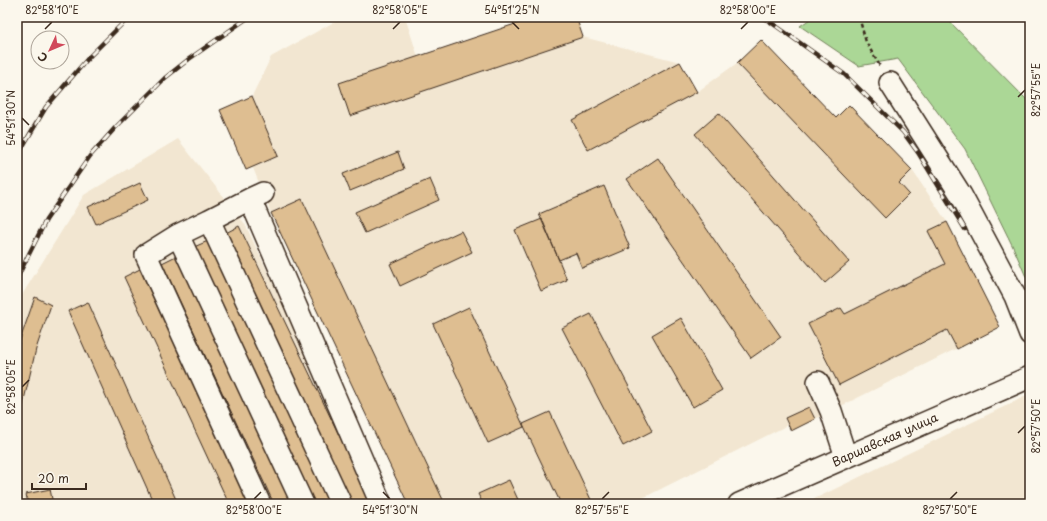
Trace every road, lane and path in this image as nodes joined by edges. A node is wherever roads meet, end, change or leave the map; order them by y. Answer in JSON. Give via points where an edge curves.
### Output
{"nodes":[{"id":1,"x":859,"y":17,"type":"edge"},
{"id":2,"x":1026,"y":17,"type":"edge"},
{"id":3,"x":1030,"y":26,"type":"edge"},
{"id":4,"x":890,"y":83,"type":"joint"},
{"id":5,"x":209,"y":220,"type":"junction"},
{"id":6,"x":178,"y":235,"type":"junction"},
{"id":7,"x":1030,"y":334,"type":"edge"},
{"id":8,"x":1030,"y":377,"type":"edge"},
{"id":9,"x":818,"y":382,"type":"dead end"},
{"id":10,"x":846,"y":457,"type":"junction"},
{"id":11,"x":260,"y":504,"type":"edge"},
{"id":12,"x":303,"y":504,"type":"edge"},
{"id":13,"x":341,"y":504,"type":"edge"},
{"id":14,"x":381,"y":504,"type":"edge"},
{"id":15,"x":739,"y":504,"type":"edge"}],
"edges":[{"from":1,"to":4,"type":"path","via":[[866,42]]},
{"from":2,"to":3,"type":"path"},
{"from":4,"to":7,"type":"street","via":[[961,195],[1015,296]]},
{"from":5,"to":6,"type":"street"},
{"from":5,"to":13,"type":"street"},
{"from":5,"to":14,"type":"street","via":[[257,196]]},
{"from":6,"to":11,"type":"street","via":[[146,255]]},
{"from":6,"to":12,"type":"street"},
{"from":8,"to":10,"type":"street","name":"Варшавская улица"},
{"from":9,"to":10,"type":"street","via":[[831,411]]},
{"from":10,"to":15,"type":"street","name":"Варшавская улица"}]}
